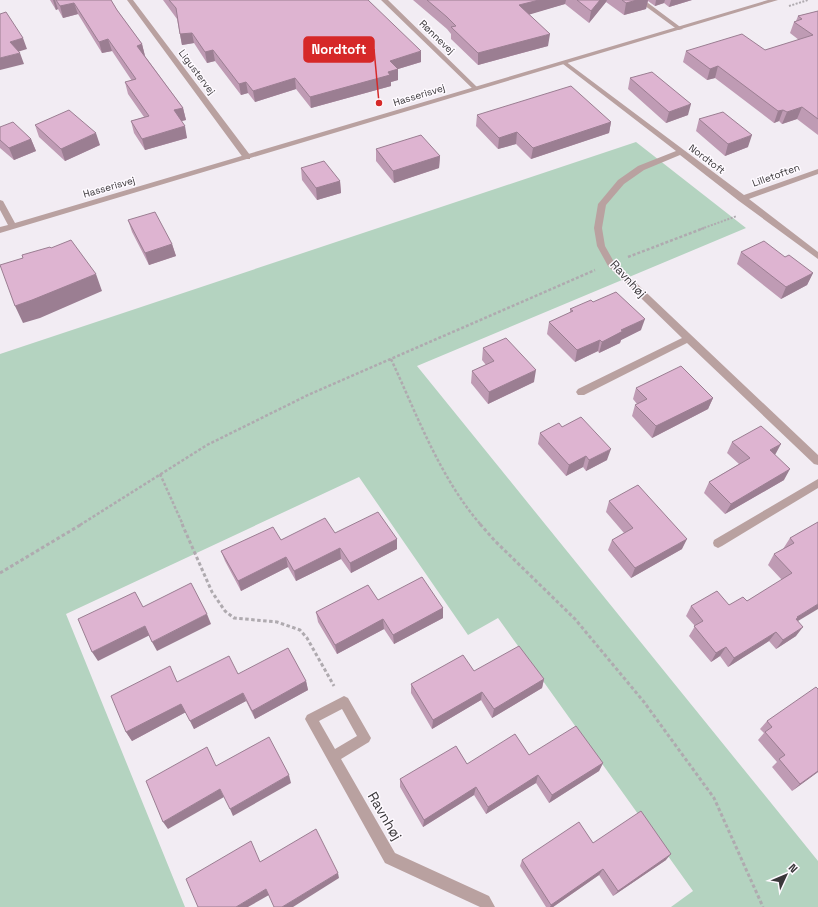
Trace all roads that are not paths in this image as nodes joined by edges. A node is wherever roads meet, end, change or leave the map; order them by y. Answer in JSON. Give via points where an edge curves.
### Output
{"nodes":[{"id":1,"x":130,"y":0,"type":"edge"},
{"id":2,"x":384,"y":0,"type":"edge"},
{"id":3,"x":640,"y":0,"type":"edge"},
{"id":4,"x":775,"y":0,"type":"edge"},
{"id":5,"x":680,"y":29,"type":"junction"},
{"id":6,"x":565,"y":63,"type":"junction"},
{"id":7,"x":476,"y":88,"type":"junction"},
{"id":8,"x":680,"y":152,"type":"junction"},
{"id":9,"x":247,"y":157,"type":"junction"},
{"id":10,"x":818,"y":171,"type":"edge"},
{"id":11,"x":742,"y":199,"type":"junction"},
{"id":12,"x":0,"y":203,"type":"edge"},
{"id":13,"x":13,"y":226,"type":"junction"},
{"id":14,"x":0,"y":230,"type":"edge"},
{"id":15,"x":818,"y":256,"type":"edge"},
{"id":16,"x":688,"y":339,"type":"junction"},
{"id":17,"x":581,"y":392,"type":"dead end"},
{"id":18,"x":818,"y":461,"type":"edge"},
{"id":19,"x":818,"y":483,"type":"edge"},
{"id":20,"x":718,"y":543,"type":"dead end"},
{"id":21,"x":332,"y":757,"type":"junction"},
{"id":22,"x":488,"y":907,"type":"edge"}],
"edges":[{"from":1,"to":9,"type":"street","name":"Ligustervej"},
{"from":2,"to":7,"type":"street","name":"Rønnevej"},
{"from":3,"to":5,"type":"street"},
{"from":4,"to":5,"type":"street","name":"Hasserisvej"},
{"from":5,"to":6,"type":"street","name":"Hasserisvej"},
{"from":6,"to":7,"type":"street","name":"Hasserisvej"},
{"from":6,"to":8,"type":"street","name":"Nordtoft"},
{"from":7,"to":9,"type":"street","name":"Hasserisvej"},
{"from":8,"to":11,"type":"street","name":"Nordtoft"},
{"from":8,"to":16,"type":"street","name":"Ravnhøj","via":[[641,168],[621,182],[602,204],[598,228],[601,246],[611,264]]},
{"from":9,"to":13,"type":"street","name":"Hasserisvej"},
{"from":10,"to":11,"type":"street","name":"Lilletoften"},
{"from":11,"to":15,"type":"street","name":"Nordtoft"},
{"from":12,"to":13,"type":"street"},
{"from":13,"to":14,"type":"street","name":"Hasserisvej"},
{"from":16,"to":17,"type":"street"},
{"from":16,"to":18,"type":"street","name":"Ravnhøj"},
{"from":19,"to":20,"type":"street"},
{"from":21,"to":21,"type":"street","name":"Ravnhøj","via":[[365,738],[344,702],[311,719]]},
{"from":21,"to":22,"type":"street","name":"Ravnhøj","via":[[390,858],[484,901]]}]}
